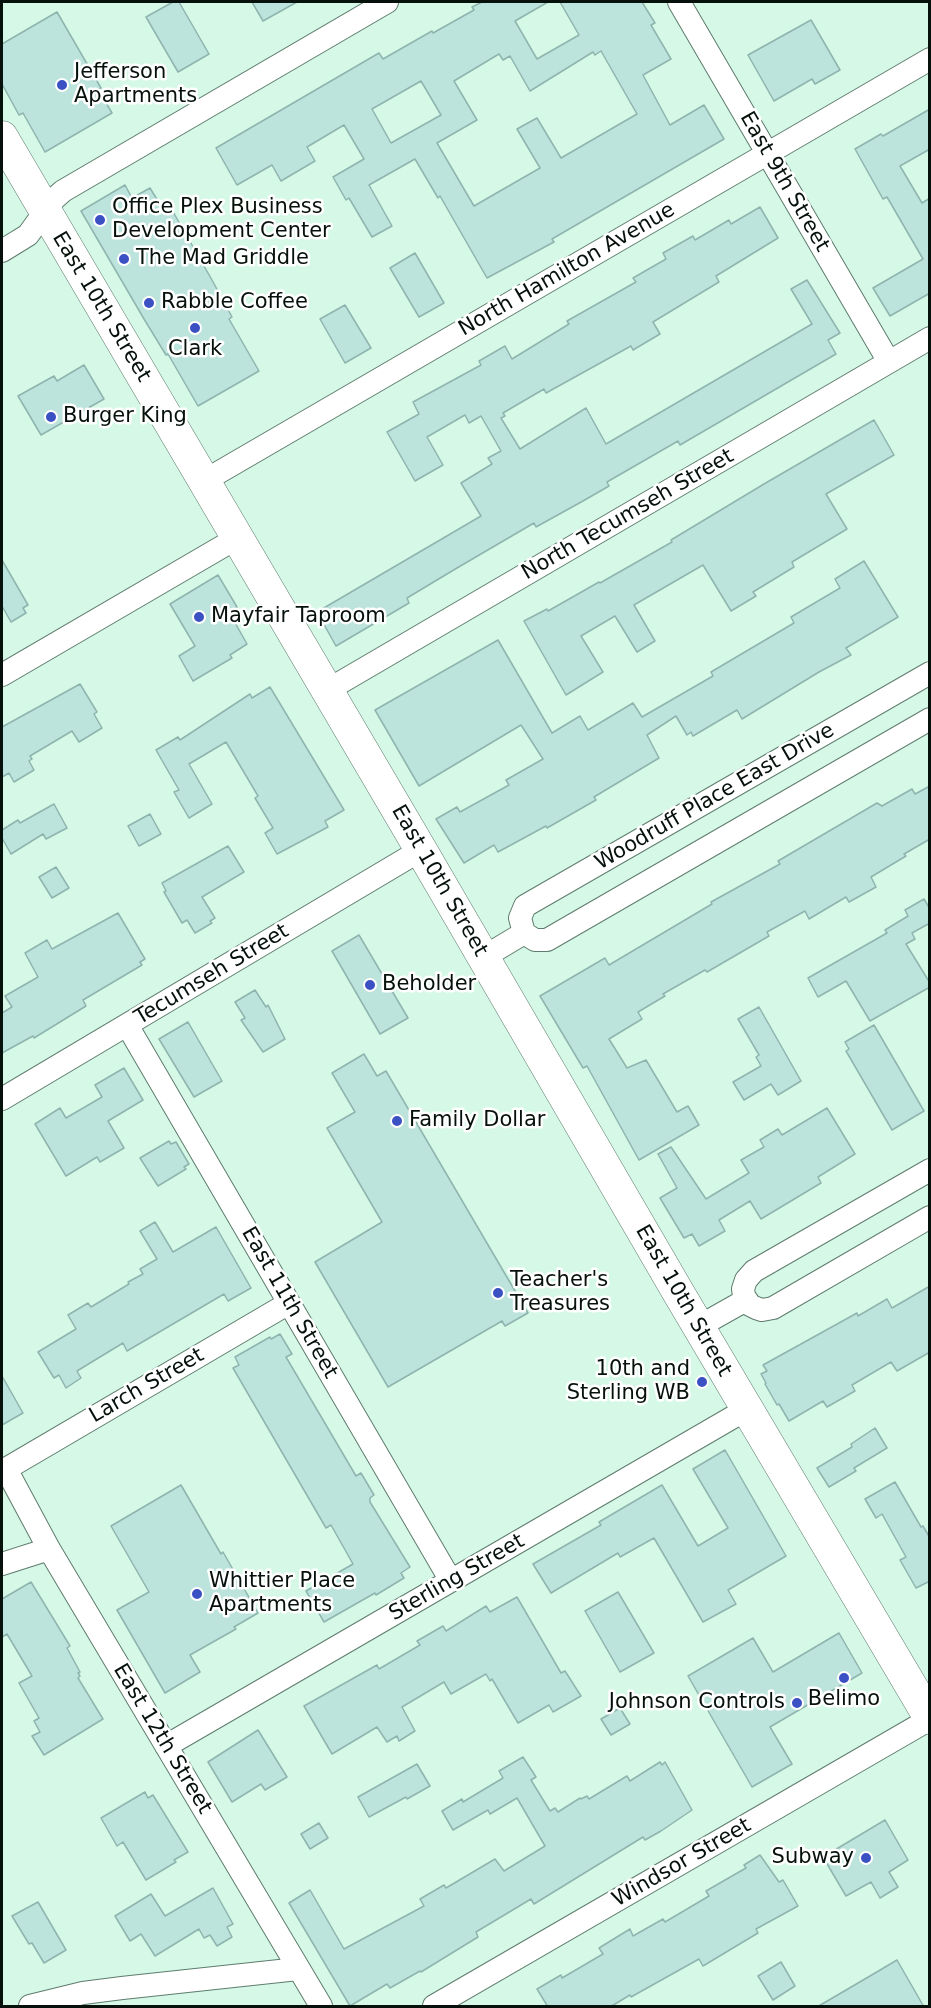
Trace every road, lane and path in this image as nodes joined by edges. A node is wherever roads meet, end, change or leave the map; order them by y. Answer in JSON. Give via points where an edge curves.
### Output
{"nodes":[{"id":1,"x":387,"y":2,"type":"edge"},
{"id":2,"x":679,"y":2,"type":"edge"},
{"id":3,"x":930,"y":59,"type":"edge"},
{"id":4,"x":2,"y":137,"type":"edge"},
{"id":5,"x":767,"y":153,"type":"junction"},
{"id":6,"x":45,"y":212,"type":"junction"},
{"id":7,"x":2,"y":251,"type":"edge"},
{"id":8,"x":930,"y":338,"type":"edge"},
{"id":9,"x":889,"y":362,"type":"junction"},
{"id":10,"x":204,"y":481,"type":"junction"},
{"id":11,"x":237,"y":538,"type":"junction"},
{"id":12,"x":930,"y":673,"type":"edge"},
{"id":13,"x":2,"y":675,"type":"edge"},
{"id":14,"x":326,"y":691,"type":"junction"},
{"id":15,"x":930,"y":719,"type":"edge"},
{"id":16,"x":421,"y":850,"type":"junction"},
{"id":17,"x":524,"y":933,"type":"junction"},
{"id":18,"x":483,"y":957,"type":"junction"},
{"id":19,"x":127,"y":1025,"type":"junction"},
{"id":20,"x":2,"y":1099,"type":"edge"},
{"id":21,"x":930,"y":1170,"type":"edge"},
{"id":22,"x":930,"y":1217,"type":"edge"},
{"id":23,"x":746,"y":1300,"type":"junction"},
{"id":24,"x":289,"y":1303,"type":"junction"},
{"id":25,"x":698,"y":1327,"type":"junction"},
{"id":26,"x":747,"y":1409,"type":"junction"},
{"id":27,"x":6,"y":1469,"type":"joint"},
{"id":28,"x":49,"y":1549,"type":"junction"},
{"id":29,"x":2,"y":1564,"type":"edge"},
{"id":30,"x":451,"y":1581,"type":"junction"},
{"id":31,"x":927,"y":1707,"type":"edge"},
{"id":32,"x":166,"y":1746,"type":"junction"},
{"id":33,"x":298,"y":1969,"type":"junction"},
{"id":34,"x":30,"y":2007,"type":"edge"},
{"id":35,"x":321,"y":2007,"type":"edge"},
{"id":36,"x":434,"y":2007,"type":"edge"}],
"edges":[{"from":1,"to":6,"type":"street","via":[[63,191]]},
{"from":2,"to":5,"type":"street","name":"East 9th Street"},
{"from":3,"to":5,"type":"street","name":"North Hamilton Avenue"},
{"from":4,"to":6,"type":"main road","name":"East 10th Street"},
{"from":5,"to":9,"type":"street","name":"East 9th Street"},
{"from":5,"to":10,"type":"street","name":"North Hamilton Avenue"},
{"from":6,"to":7,"type":"street","via":[[28,234]]},
{"from":6,"to":10,"type":"main road","name":"East 10th Street"},
{"from":8,"to":9,"type":"street","name":"North Tecumseh Street"},
{"from":9,"to":14,"type":"street","name":"North Tecumseh Street"},
{"from":10,"to":11,"type":"main road","name":"East 10th Street"},
{"from":11,"to":13,"type":"street"},
{"from":11,"to":14,"type":"main road","name":"East 10th Street"},
{"from":12,"to":17,"type":"street","name":"Woodruff Place East Drive","via":[[525,906],[520,918]]},
{"from":14,"to":16,"type":"main road","name":"East 10th Street"},
{"from":15,"to":17,"type":"street","name":"Woodruff Place East Drive","via":[[547,940],[535,940]]},
{"from":16,"to":18,"type":"main road","name":"East 10th Street"},
{"from":16,"to":19,"type":"street","name":"Tecumseh Street"},
{"from":17,"to":18,"type":"street"},
{"from":18,"to":25,"type":"main road","name":"East 10th Street"},
{"from":19,"to":20,"type":"street","name":"Tecumseh Street"},
{"from":19,"to":24,"type":"street","name":"East 11th Street"},
{"from":21,"to":23,"type":"street","via":[[754,1271],[743,1290]]},
{"from":22,"to":23,"type":"street","via":[[773,1308],[762,1310]]},
{"from":23,"to":25,"type":"street"},
{"from":24,"to":27,"type":"street","name":"Larch Street"},
{"from":24,"to":30,"type":"street","name":"East 11th Street"},
{"from":25,"to":26,"type":"main road","name":"East 10th Street"},
{"from":26,"to":30,"type":"street","name":"Sterling Street"},
{"from":26,"to":31,"type":"main road","name":"East 10th Street"},
{"from":27,"to":28,"type":"street","name":"East 12th Street"},
{"from":28,"to":29,"type":"street"},
{"from":28,"to":32,"type":"street","name":"East 12th Street"},
{"from":30,"to":32,"type":"street","name":"Sterling Street"},
{"from":31,"to":36,"type":"street","name":"Windsor Street"},
{"from":32,"to":33,"type":"street","name":"East 12th Street"},
{"from":33,"to":34,"type":"street","via":[[83,1993]]},
{"from":33,"to":35,"type":"street","name":"East 12th Street"}]}
